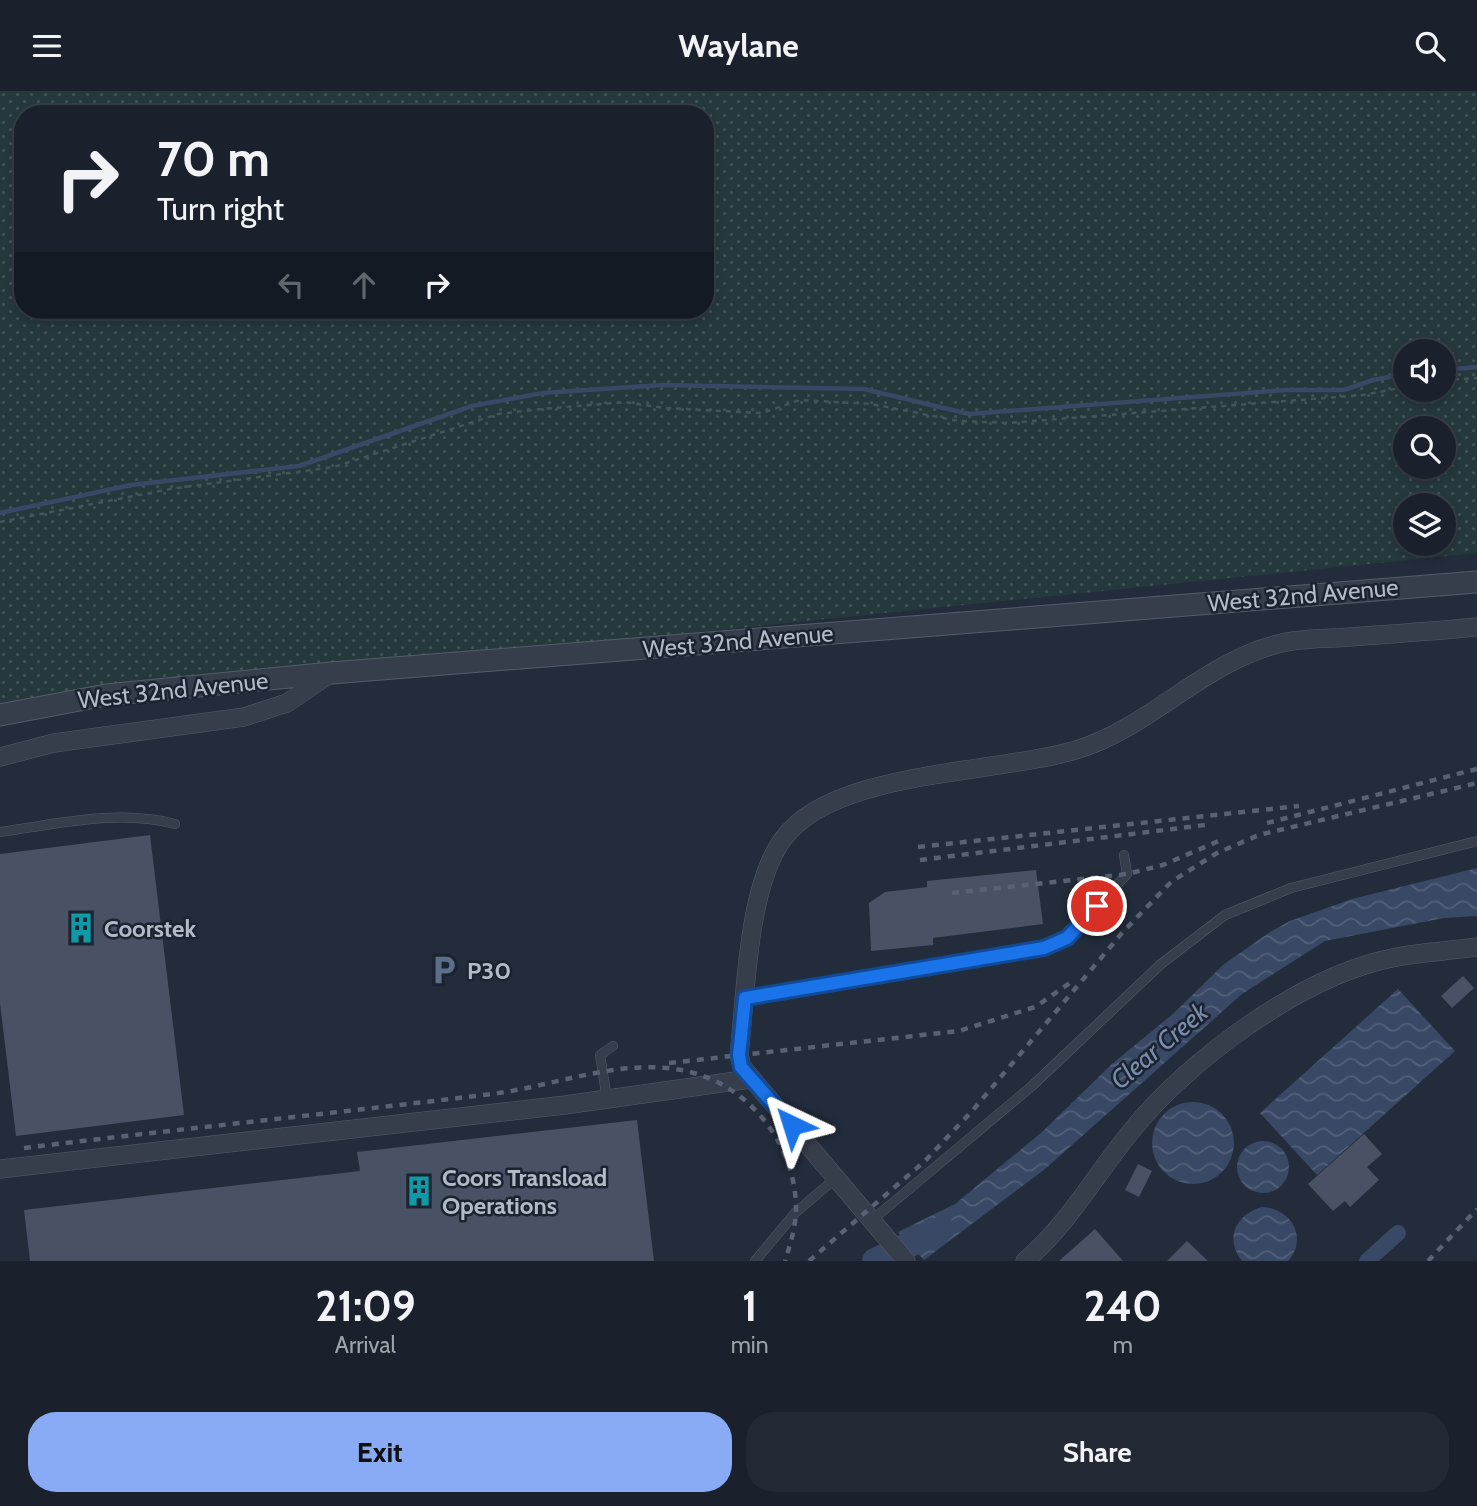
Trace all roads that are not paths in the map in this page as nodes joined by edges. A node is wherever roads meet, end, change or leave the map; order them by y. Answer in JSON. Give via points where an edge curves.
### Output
{"nodes":[{"id":1,"x":1477,"y":582,"type":"edge"},
{"id":2,"x":1477,"y":627,"type":"edge"},
{"id":3,"x":331,"y":673,"type":"junction"},
{"id":4,"x":0,"y":715,"type":"edge"},
{"id":5,"x":0,"y":757,"type":"edge"},
{"id":6,"x":175,"y":824,"type":"dead end"},
{"id":7,"x":0,"y":832,"type":"edge"},
{"id":8,"x":1477,"y":841,"type":"edge"},
{"id":9,"x":1124,"y":855,"type":"dead end"},
{"id":10,"x":1477,"y":947,"type":"edge"},
{"id":11,"x":745,"y":998,"type":"junction"},
{"id":12,"x":613,"y":1046,"type":"dead end"},
{"id":13,"x":750,"y":1079,"type":"junction"},
{"id":14,"x":607,"y":1099,"type":"junction"},
{"id":15,"x":0,"y":1169,"type":"edge"},
{"id":16,"x":836,"y":1178,"type":"junction"},
{"id":17,"x":876,"y":1227,"type":"junction"},
{"id":18,"x":755,"y":1261,"type":"edge"},
{"id":19,"x":906,"y":1261,"type":"edge"},
{"id":20,"x":1025,"y":1261,"type":"edge"}],
"edges":[{"from":1,"to":3,"type":"street","name":"West 32nd Avenue"},
{"from":2,"to":11,"type":"street","via":[[1282,643],[1231,662],[1113,735],[1077,750],[867,789],[810,811],[783,838],[760,887]]},
{"from":3,"to":4,"type":"street","name":"West 32nd Avenue","via":[[106,695]]},
{"from":3,"to":5,"type":"street","via":[[287,703],[244,717],[54,743]]},
{"from":6,"to":7,"type":"lane","via":[[146,816],[118,817]]},
{"from":8,"to":17,"type":"lane","via":[[1291,888],[1225,915],[1171,955]]},
{"from":9,"to":11,"type":"lane","via":[[1128,874],[1067,938],[1044,948]]},
{"from":10,"to":20,"type":"street","via":[[1364,966],[1303,991],[1223,1044],[1157,1100],[1056,1230]]},
{"from":11,"to":13,"type":"street","via":[[739,1055]]},
{"from":12,"to":14,"type":"lane","via":[[600,1055]]},
{"from":13,"to":14,"type":"street"},
{"from":13,"to":16,"type":"street"},
{"from":14,"to":15,"type":"street"},
{"from":16,"to":17,"type":"street"},
{"from":16,"to":18,"type":"lane","via":[[796,1212]]},
{"from":17,"to":19,"type":"street"}]}
